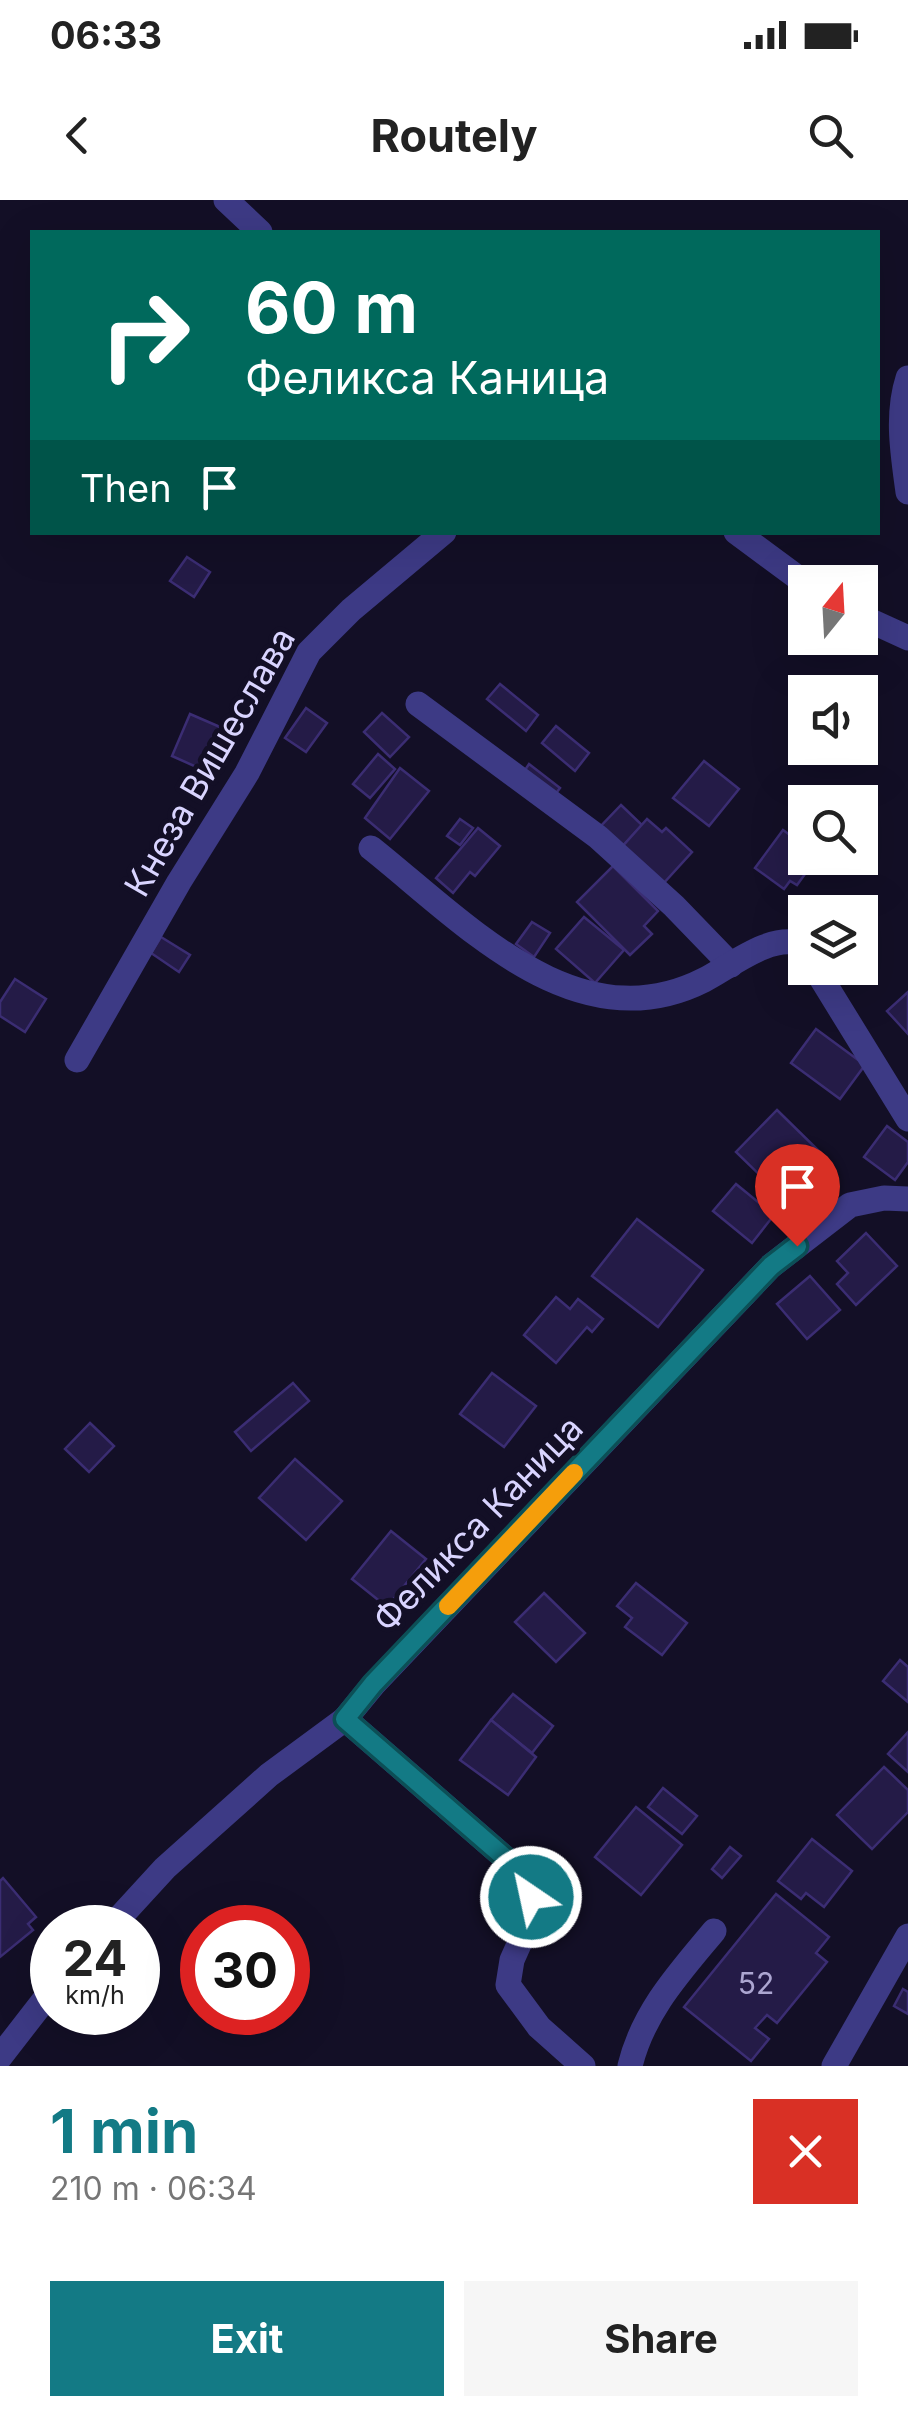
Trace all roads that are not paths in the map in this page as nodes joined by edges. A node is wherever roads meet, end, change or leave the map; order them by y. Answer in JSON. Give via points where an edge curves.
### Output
{"nodes":[{"id":1,"x":226,"y":200,"type":"edge"},
{"id":2,"x":258,"y":230,"type":"edge"},
{"id":3,"x":908,"y":378,"type":"edge"},
{"id":4,"x":908,"y":492,"type":"edge"},
{"id":5,"x":440,"y":535,"type":"edge"},
{"id":6,"x":740,"y":535,"type":"edge"},
{"id":7,"x":788,"y":570,"type":"edge"},
{"id":8,"x":878,"y":624,"type":"edge"},
{"id":9,"x":908,"y":638,"type":"edge"},
{"id":10,"x":418,"y":704,"type":"dead end"},
{"id":11,"x":371,"y":848,"type":"dead end"},
{"id":12,"x":788,"y":942,"type":"edge"},
{"id":13,"x":731,"y":966,"type":"junction"},
{"id":14,"x":826,"y":985,"type":"edge"},
{"id":15,"x":77,"y":1060,"type":"dead end"},
{"id":16,"x":908,"y":1119,"type":"edge"},
{"id":17,"x":908,"y":1199,"type":"edge"},
{"id":18,"x":345,"y":1719,"type":"junction"},
{"id":19,"x":131,"y":1905,"type":"edge"},
{"id":20,"x":714,"y":1931,"type":"dead end"},
{"id":21,"x":908,"y":1936,"type":"edge"},
{"id":22,"x":30,"y":2018,"type":"edge"},
{"id":23,"x":0,"y":2057,"type":"edge"},
{"id":24,"x":583,"y":2066,"type":"edge"},
{"id":25,"x":630,"y":2066,"type":"edge"},
{"id":26,"x":834,"y":2066,"type":"edge"}],
"edges":[{"from":1,"to":2,"type":"street"},
{"from":3,"to":4,"type":"street","via":[[902,428]]},
{"from":5,"to":15,"type":"street","name":"Кнеза Вишеслава","via":[[309,652],[247,773]]},
{"from":6,"to":7,"type":"street"},
{"from":8,"to":9,"type":"street"},
{"from":10,"to":13,"type":"street","via":[[598,838]]},
{"from":11,"to":13,"type":"street","via":[[498,950],[574,988],[631,1000],[699,983]]},
{"from":12,"to":13,"type":"street"},
{"from":14,"to":16,"type":"street"},
{"from":17,"to":18,"type":"street","name":"Феликса Каница","via":[[850,1205],[771,1266]]},
{"from":18,"to":19,"type":"street","name":"Феликса Каница","via":[[269,1775]]},
{"from":18,"to":24,"type":"street","via":[[519,1870],[531,1897],[508,1985],[539,2027]]},
{"from":20,"to":25,"type":"street","via":[[654,2006]]},
{"from":21,"to":26,"type":"street"},
{"from":22,"to":23,"type":"street"}]}
